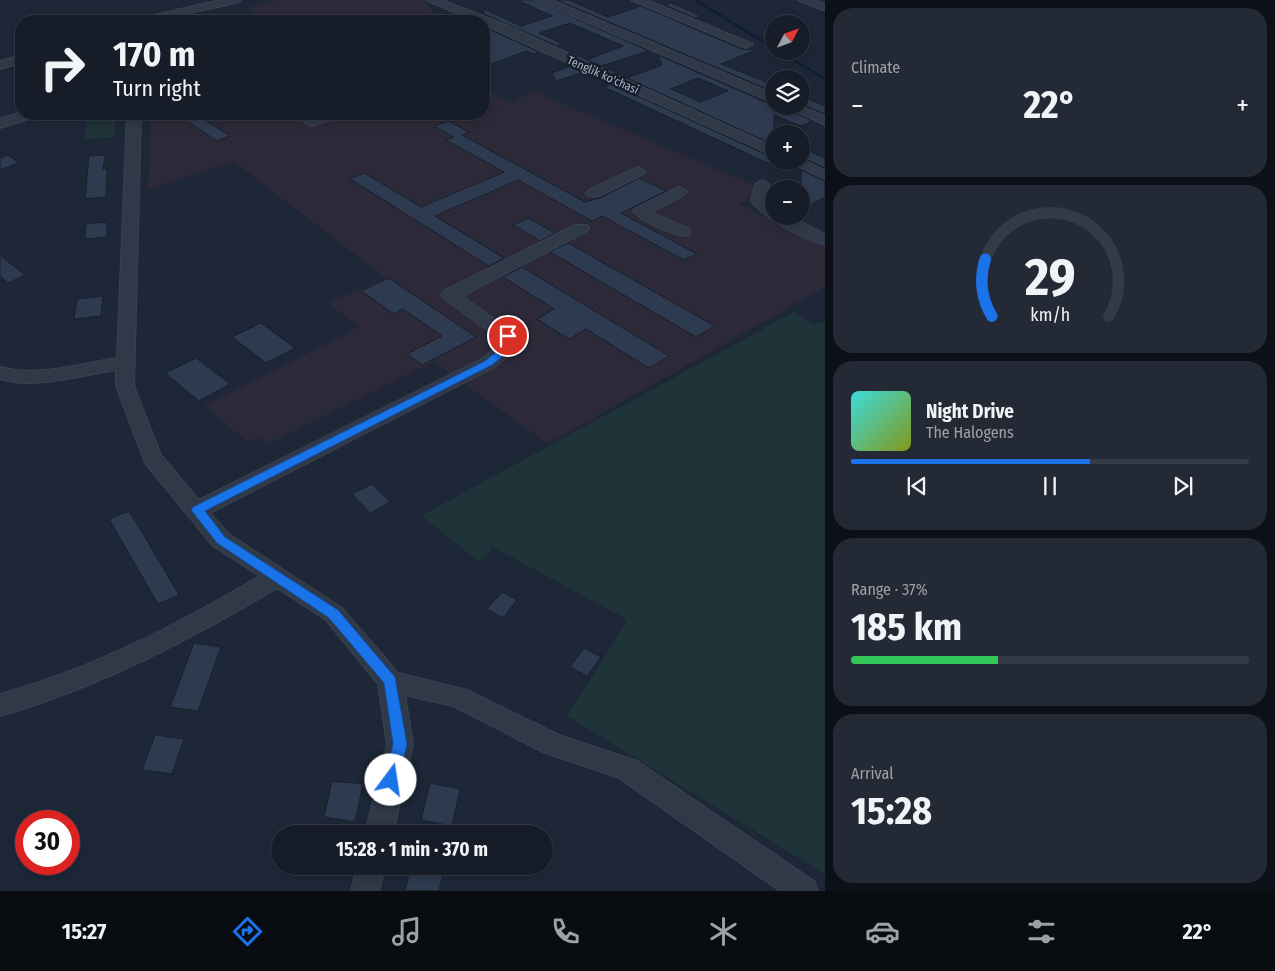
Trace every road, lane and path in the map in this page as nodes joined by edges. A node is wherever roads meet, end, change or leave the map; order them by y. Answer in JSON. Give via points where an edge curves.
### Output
{"nodes":[{"id":1,"x":235,"y":0,"type":"edge"},
{"id":2,"x":432,"y":0,"type":"edge"},
{"id":3,"x":542,"y":0,"type":"edge"},
{"id":4,"x":637,"y":0,"type":"edge"},
{"id":5,"x":804,"y":0,"type":"edge"},
{"id":6,"x":825,"y":8,"type":"edge"},
{"id":7,"x":159,"y":15,"type":"edge"},
{"id":8,"x":470,"y":15,"type":"edge"},
{"id":9,"x":490,"y":23,"type":"edge"},
{"id":10,"x":747,"y":44,"type":"dead end"},
{"id":11,"x":15,"y":61,"type":"edge"},
{"id":12,"x":0,"y":65,"type":"edge"},
{"id":13,"x":765,"y":95,"type":"edge"},
{"id":14,"x":810,"y":114,"type":"edge"},
{"id":15,"x":15,"y":119,"type":"edge"},
{"id":16,"x":134,"y":120,"type":"edge"},
{"id":17,"x":317,"y":120,"type":"edge"},
{"id":18,"x":825,"y":121,"type":"edge"},
{"id":19,"x":311,"y":122,"type":"dead end"},
{"id":20,"x":0,"y":124,"type":"edge"},
{"id":21,"x":765,"y":148,"type":"edge"},
{"id":22,"x":810,"y":168,"type":"edge"},
{"id":23,"x":638,"y":171,"type":"dead end"},
{"id":24,"x":825,"y":175,"type":"edge"},
{"id":25,"x":762,"y":184,"type":"dead end"},
{"id":26,"x":679,"y":192,"type":"dead end"},
{"id":27,"x":594,"y":193,"type":"dead end"},
{"id":28,"x":765,"y":207,"type":"edge"},
{"id":29,"x":796,"y":225,"type":"edge"},
{"id":30,"x":581,"y":228,"type":"dead end"},
{"id":31,"x":683,"y":232,"type":"dead end"},
{"id":32,"x":825,"y":240,"type":"edge"},
{"id":33,"x":124,"y":363,"type":"junction"},
{"id":34,"x":0,"y":373,"type":"edge"},
{"id":35,"x":197,"y":510,"type":"junction"},
{"id":36,"x":277,"y":576,"type":"junction"},
{"id":37,"x":390,"y":681,"type":"junction"},
{"id":38,"x":0,"y":705,"type":"edge"},
{"id":39,"x":380,"y":825,"type":"edge"},
{"id":40,"x":369,"y":875,"type":"edge"},
{"id":41,"x":365,"y":891,"type":"edge"},
{"id":42,"x":804,"y":891,"type":"edge"}],
"edges":[{"from":1,"to":7,"type":"street"},
{"from":2,"to":8,"type":"street","name":"Tenglik ko'chasi"},
{"from":3,"to":13,"type":"street"},
{"from":4,"to":10,"type":"street"},
{"from":5,"to":6,"type":"street"},
{"from":9,"to":21,"type":"street","name":"Tenglik ko'chasi"},
{"from":11,"to":12,"type":"street"},
{"from":14,"to":18,"type":"street"},
{"from":15,"to":20,"type":"street"},
{"from":16,"to":33,"type":"street"},
{"from":17,"to":19,"type":"street"},
{"from":22,"to":24,"type":"street"},
{"from":23,"to":27,"type":"street"},
{"from":25,"to":28,"type":"street","via":[[758,201]]},
{"from":26,"to":31,"type":"street","via":[[641,211]]},
{"from":29,"to":32,"type":"street"},
{"from":30,"to":35,"type":"street","via":[[450,295],[508,336],[506,349],[488,363]]},
{"from":33,"to":34,"type":"street","via":[[36,376],[6,377]]},
{"from":33,"to":35,"type":"street","via":[[125,386],[152,458]]},
{"from":35,"to":36,"type":"street","via":[[221,540]]},
{"from":36,"to":37,"type":"street","via":[[334,614]]},
{"from":36,"to":38,"type":"street","via":[[212,616],[137,653],[41,695]]},
{"from":37,"to":39,"type":"street","via":[[400,744]]},
{"from":37,"to":42,"type":"street","via":[[458,697],[552,744],[628,769]]},
{"from":40,"to":41,"type":"street"}]}
